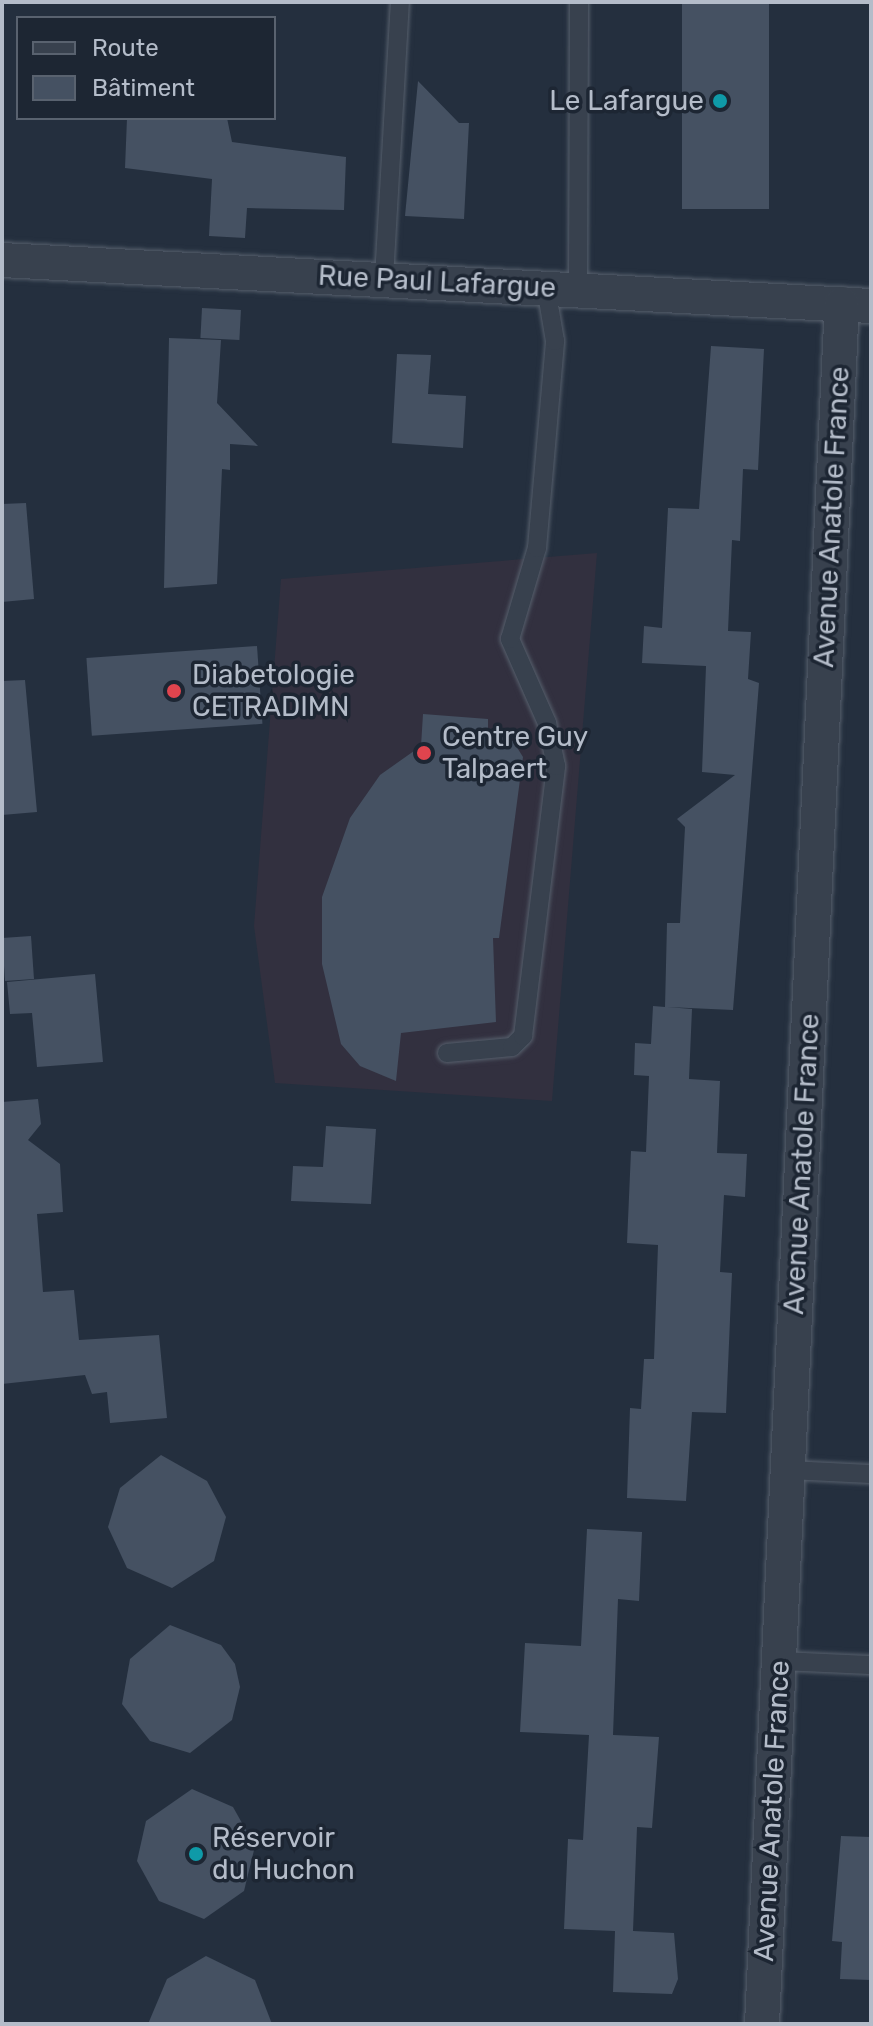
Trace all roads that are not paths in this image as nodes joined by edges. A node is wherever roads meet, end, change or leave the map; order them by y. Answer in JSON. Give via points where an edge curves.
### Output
{"nodes":[{"id":1,"x":400,"y":2,"type":"edge"},
{"id":2,"x":579,"y":2,"type":"edge"},
{"id":3,"x":2,"y":260,"type":"edge"},
{"id":4,"x":384,"y":278,"type":"junction"},
{"id":5,"x":562,"y":289,"type":"junction"},
{"id":6,"x":856,"y":305,"type":"edge"},
{"id":7,"x":447,"y":1053,"type":"dead end"},
{"id":8,"x":788,"y":1470,"type":"junction"},
{"id":9,"x":871,"y":1474,"type":"edge"},
{"id":10,"x":779,"y":1661,"type":"junction"},
{"id":11,"x":871,"y":1665,"type":"edge"},
{"id":12,"x":762,"y":2024,"type":"edge"}],
"edges":[{"from":1,"to":4,"type":"lane"},
{"from":2,"to":5,"type":"lane"},
{"from":3,"to":4,"type":"street","name":"Rue Paul Lafargue"},
{"from":4,"to":5,"type":"street","name":"Rue Paul Lafargue"},
{"from":5,"to":6,"type":"street","name":"Rue Paul Lafargue"},
{"from":5,"to":7,"type":"lane","via":[[537,548],[510,639],[547,723],[556,766],[523,1036],[512,1047]]},
{"from":6,"to":8,"type":"street","name":"Avenue Anatole France"},
{"from":8,"to":9,"type":"lane"},
{"from":8,"to":10,"type":"street","name":"Avenue Anatole France"},
{"from":10,"to":11,"type":"lane"},
{"from":10,"to":12,"type":"street","name":"Avenue Anatole France"}]}
